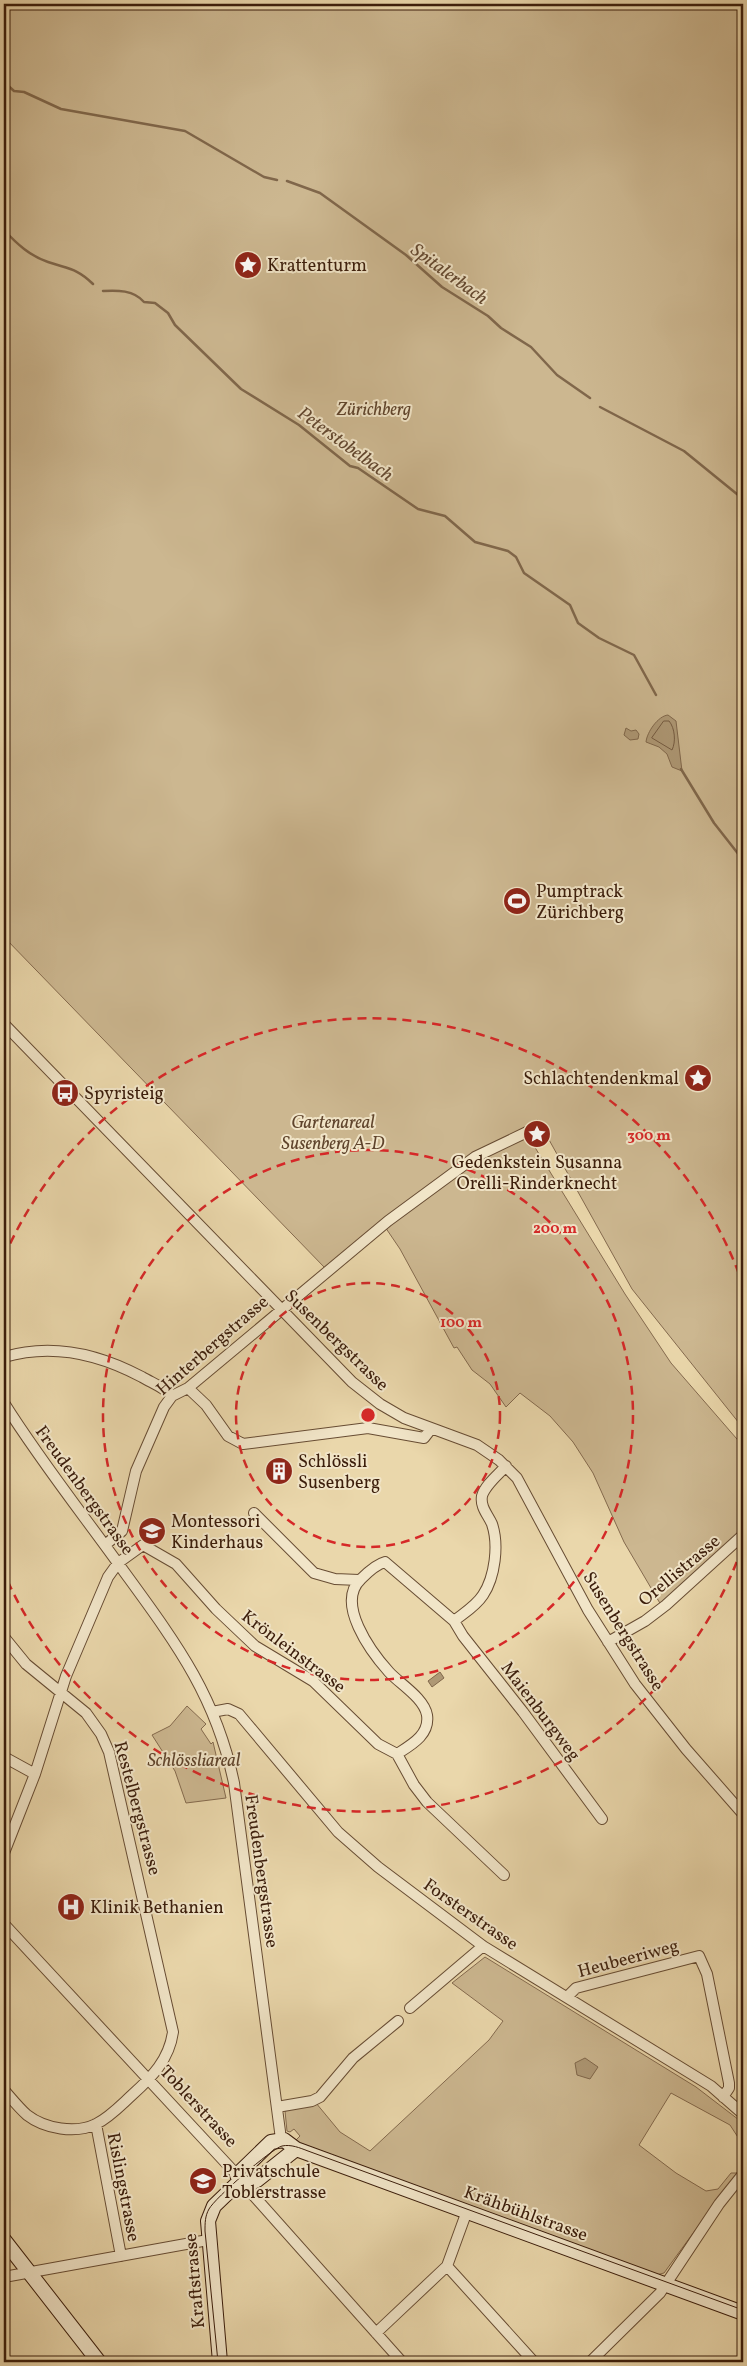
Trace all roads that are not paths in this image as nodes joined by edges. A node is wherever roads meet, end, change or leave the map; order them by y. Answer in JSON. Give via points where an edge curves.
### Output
{"nodes":[{"id":1,"x":4,"y":1024,"type":"edge"},
{"id":2,"x":527,"y":1132,"type":"dead end"},
{"id":3,"x":281,"y":1308,"type":"junction"},
{"id":4,"x":4,"y":1357,"type":"edge"},
{"id":5,"x":188,"y":1388,"type":"junction"},
{"id":6,"x":172,"y":1396,"type":"junction"},
{"id":7,"x":4,"y":1403,"type":"edge"},
{"id":8,"x":431,"y":1429,"type":"junction"},
{"id":9,"x":506,"y":1466,"type":"junction"},
{"id":10,"x":254,"y":1513,"type":"dead end"},
{"id":11,"x":743,"y":1536,"type":"edge"},
{"id":12,"x":105,"y":1545,"type":"junction"},
{"id":13,"x":118,"y":1563,"type":"junction"},
{"id":14,"x":359,"y":1580,"type":"junction"},
{"id":15,"x":454,"y":1621,"type":"junction"},
{"id":16,"x":4,"y":1637,"type":"edge"},
{"id":17,"x":608,"y":1642,"type":"junction"},
{"id":18,"x":61,"y":1692,"type":"junction"},
{"id":19,"x":212,"y":1712,"type":"junction"},
{"id":20,"x":397,"y":1754,"type":"junction"},
{"id":21,"x":4,"y":1757,"type":"edge"},
{"id":22,"x":35,"y":1774,"type":"junction"},
{"id":23,"x":743,"y":1814,"type":"edge"},
{"id":24,"x":602,"y":1819,"type":"dead end"},
{"id":25,"x":4,"y":1852,"type":"edge"},
{"id":26,"x":504,"y":1875,"type":"dead end"},
{"id":27,"x":4,"y":1924,"type":"edge"},
{"id":28,"x":483,"y":1946,"type":"junction"},
{"id":29,"x":568,"y":1996,"type":"junction"},
{"id":30,"x":410,"y":2008,"type":"dead end"},
{"id":31,"x":398,"y":2021,"type":"dead end"},
{"id":32,"x":149,"y":2079,"type":"junction"},
{"id":33,"x":4,"y":2090,"type":"edge"},
{"id":34,"x":723,"y":2097,"type":"junction"},
{"id":35,"x":277,"y":2107,"type":"junction"},
{"id":36,"x":743,"y":2114,"type":"edge"},
{"id":37,"x":96,"y":2124,"type":"junction"},
{"id":38,"x":281,"y":2139,"type":"junction"},
{"id":39,"x":296,"y":2149,"type":"junction"},
{"id":40,"x":743,"y":2174,"type":"edge"},
{"id":41,"x":241,"y":2180,"type":"junction"},
{"id":42,"x":467,"y":2211,"type":"junction"},
{"id":43,"x":4,"y":2240,"type":"edge"},
{"id":44,"x":208,"y":2240,"type":"junction"},
{"id":45,"x":121,"y":2256,"type":"junction"},
{"id":46,"x":447,"y":2266,"type":"junction"},
{"id":47,"x":30,"y":2272,"type":"junction"},
{"id":48,"x":4,"y":2277,"type":"edge"},
{"id":49,"x":665,"y":2285,"type":"junction"},
{"id":50,"x":743,"y":2313,"type":"edge"},
{"id":51,"x":376,"y":2333,"type":"junction"},
{"id":52,"x":99,"y":2362,"type":"edge"},
{"id":53,"x":220,"y":2362,"type":"edge"},
{"id":54,"x":402,"y":2362,"type":"edge"},
{"id":55,"x":534,"y":2362,"type":"edge"},
{"id":56,"x":590,"y":2362,"type":"edge"}],
"edges":[{"from":1,"to":3,"type":"street","name":"Susenbergstrasse"},
{"from":2,"to":3,"type":"street","name":"Hinterbergstrasse","via":[[491,1148],[448,1176],[388,1220]]},
{"from":3,"to":5,"type":"street","name":"Hinterbergstrasse"},
{"from":3,"to":8,"type":"street","name":"Susenbergstrasse","via":[[362,1390],[394,1412]]},
{"from":4,"to":6,"type":"street","via":[[44,1350],[80,1354],[125,1368]]},
{"from":5,"to":6,"type":"street","name":"Hinterbergstrasse"},
{"from":5,"to":8,"type":"street","via":[[206,1405],[228,1436],[243,1444],[368,1428],[424,1438]]},
{"from":6,"to":12,"type":"street","name":"Hinterbergstrasse","via":[[164,1406],[139,1463],[122,1531]]},
{"from":7,"to":12,"type":"street","name":"Freudenbergstrasse"},
{"from":8,"to":9,"type":"street","name":"Susenbergstrasse","via":[[466,1440]]},
{"from":9,"to":15,"type":"street","via":[[482,1497],[482,1506],[496,1539],[488,1583],[476,1604]]},
{"from":9,"to":17,"type":"street","name":"Susenbergstrasse","via":[[524,1488]]},
{"from":10,"to":14,"type":"street","via":[[314,1573],[335,1579]]},
{"from":11,"to":17,"type":"street","name":"Orellistrasse","via":[[666,1605]]},
{"from":12,"to":13,"type":"street","name":"Freudenbergstrasse"},
{"from":13,"to":18,"type":"street","via":[[108,1577]]},
{"from":13,"to":19,"type":"street","name":"Freudenbergstrasse","via":[[180,1649]]},
{"from":13,"to":20,"type":"street","name":"Krönleinstrasse","via":[[143,1545],[166,1557],[255,1646],[313,1681],[378,1744]]},
{"from":14,"to":15,"type":"street","via":[[382,1562],[387,1562]]},
{"from":14,"to":20,"type":"street","via":[[351,1595],[355,1619],[371,1648],[426,1711],[427,1723],[422,1735]]},
{"from":15,"to":24,"type":"street","name":"Maienburgweg"},
{"from":16,"to":18,"type":"street","name":"Restelbergstrasse","via":[[26,1664]]},
{"from":17,"to":23,"type":"street","name":"Susenbergstrasse","via":[[667,1726]]},
{"from":18,"to":22,"type":"street"},
{"from":18,"to":32,"type":"street","name":"Restelbergstrasse","via":[[76,1703],[93,1723],[109,1752],[147,1911],[173,2032],[166,2058]]},
{"from":19,"to":28,"type":"street","name":"Forsterstrasse","via":[[228,1709],[240,1714],[344,1838]]},
{"from":19,"to":35,"type":"street","name":"Freudenbergstrasse","via":[[234,1783]]},
{"from":20,"to":26,"type":"street","via":[[414,1786],[427,1802],[487,1866]]},
{"from":21,"to":22,"type":"street"},
{"from":22,"to":25,"type":"street"},
{"from":27,"to":32,"type":"street","name":"Toblerstrasse"},
{"from":28,"to":29,"type":"street","name":"Forsterstrasse"},
{"from":28,"to":30,"type":"street"},
{"from":29,"to":34,"type":"street","name":"Forsterstrasse","via":[[711,2086]]},
{"from":29,"to":34,"type":"street","name":"Heubeeriweg","via":[[576,1988],[699,1956],[707,1974],[729,2083]]},
{"from":31,"to":35,"type":"street","via":[[353,2058],[320,2097]]},
{"from":32,"to":37,"type":"street","name":"Restelbergstrasse"},
{"from":32,"to":41,"type":"street","name":"Toblerstrasse"},
{"from":33,"to":37,"type":"street","via":[[27,2115],[40,2123],[70,2129]]},
{"from":34,"to":36,"type":"street","name":"Forsterstrasse"},
{"from":35,"to":38,"type":"street","name":"Freudenbergstrasse"},
{"from":37,"to":45,"type":"street","name":"Rislingstrasse"},
{"from":38,"to":39,"type":"street","name":"Krähbühlstrasse"},
{"from":38,"to":41,"type":"street","via":[[267,2146]]},
{"from":39,"to":41,"type":"street","via":[[257,2180]]},
{"from":39,"to":42,"type":"street","name":"Krähbühlstrasse"},
{"from":40,"to":49,"type":"street"},
{"from":41,"to":44,"type":"street","name":"Kraftstrasse","via":[[212,2209]]},
{"from":41,"to":51,"type":"street","name":"Toblerstrasse"},
{"from":42,"to":46,"type":"street"},
{"from":42,"to":49,"type":"street","name":"Krähbühlstrasse"},
{"from":43,"to":47,"type":"street"},
{"from":44,"to":45,"type":"street"},
{"from":44,"to":53,"type":"street","name":"Kraftstrasse"},
{"from":45,"to":47,"type":"street"},
{"from":46,"to":51,"type":"street"},
{"from":46,"to":55,"type":"street"},
{"from":47,"to":48,"type":"street"},
{"from":47,"to":52,"type":"street"},
{"from":49,"to":50,"type":"street","name":"Krähbühlstrasse"},
{"from":49,"to":56,"type":"street"},
{"from":51,"to":54,"type":"street","name":"Toblerstrasse"}]}
